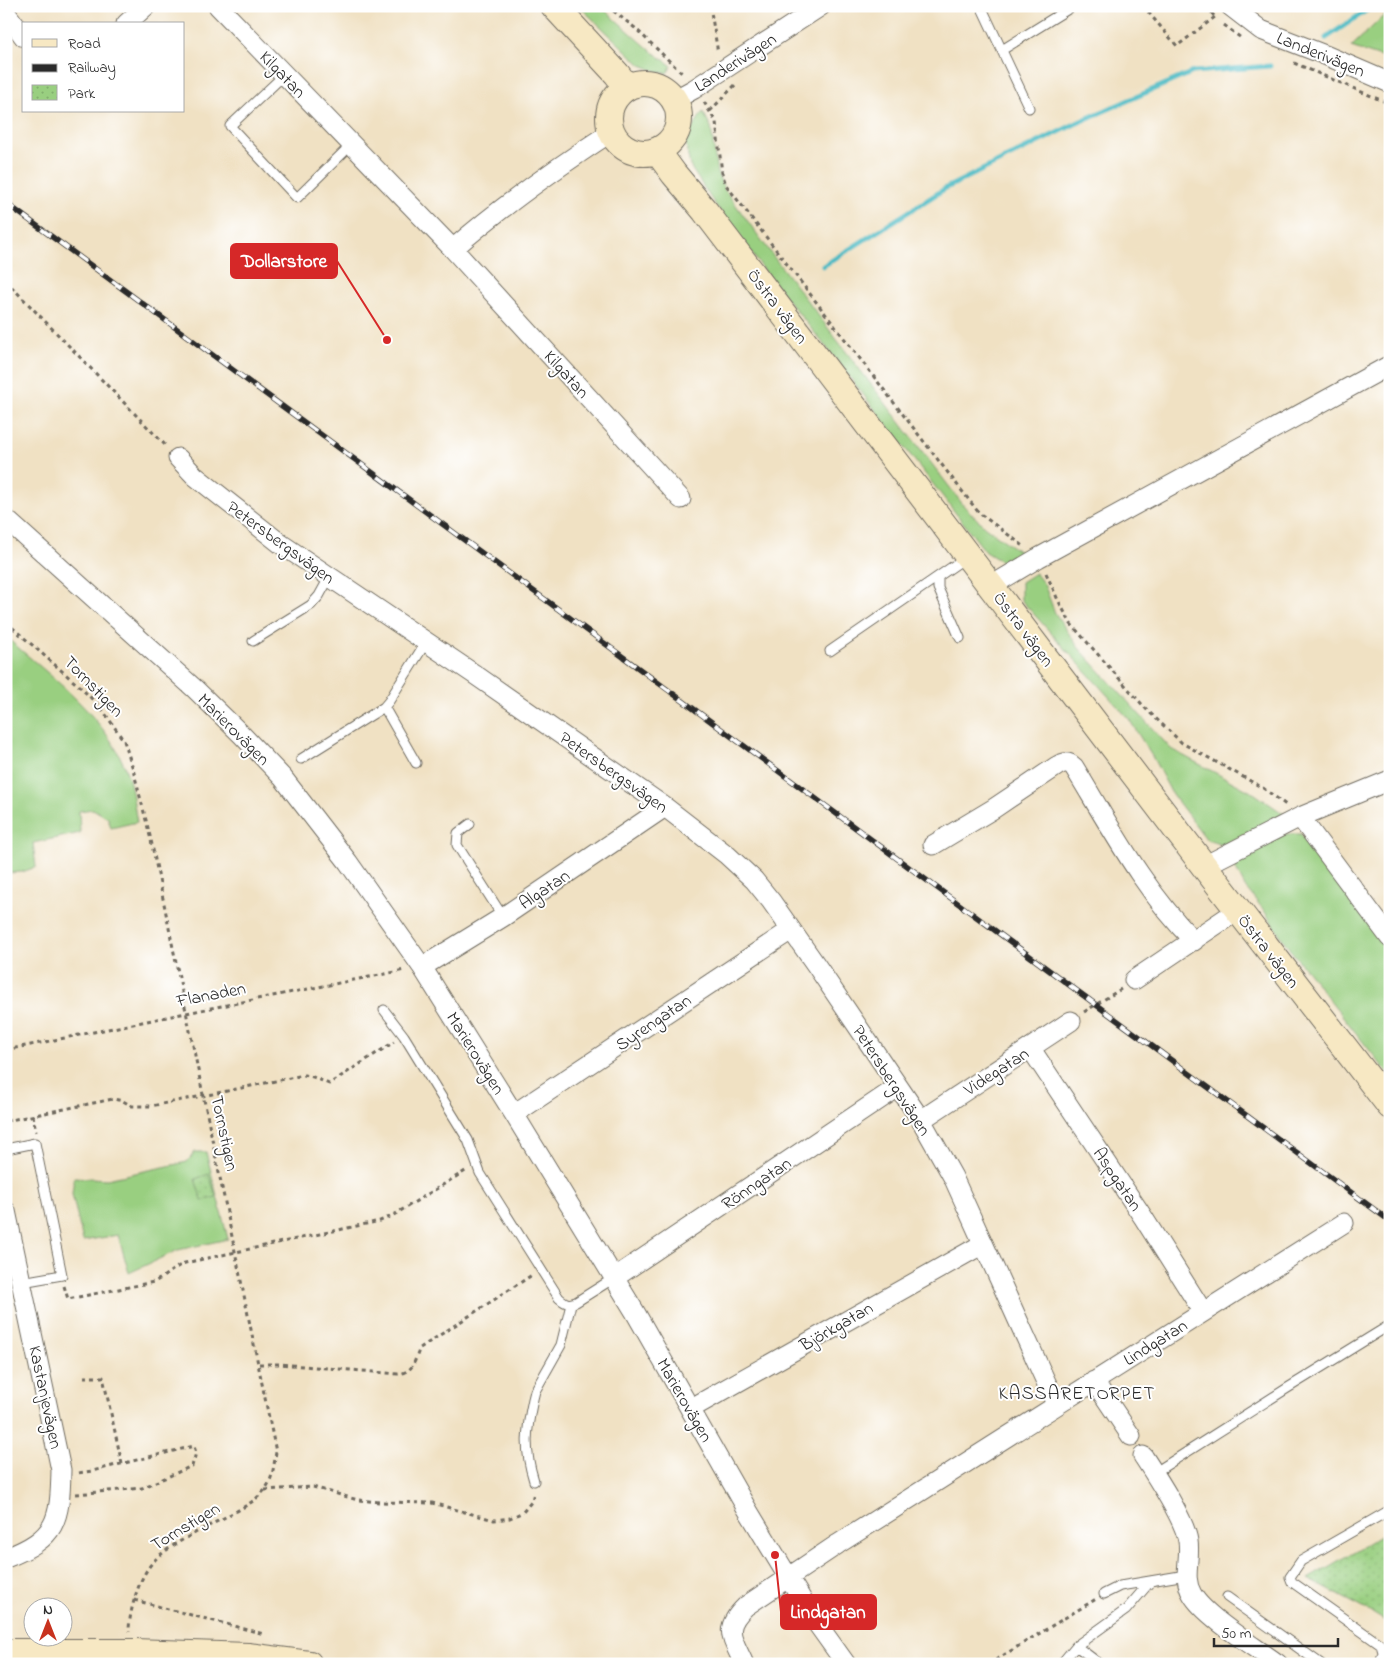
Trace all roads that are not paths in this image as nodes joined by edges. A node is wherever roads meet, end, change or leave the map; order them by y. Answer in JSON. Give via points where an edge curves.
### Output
{"nodes":[{"id":1,"x":146,"y":6,"type":"edge"},
{"id":2,"x":218,"y":6,"type":"edge"},
{"id":3,"x":554,"y":6,"type":"edge"},
{"id":4,"x":822,"y":6,"type":"edge"},
{"id":5,"x":1073,"y":6,"type":"edge"},
{"id":6,"x":984,"y":7,"type":"edge"},
{"id":7,"x":1222,"y":12,"type":"edge"},
{"id":8,"x":6,"y":13,"type":"edge"},
{"id":9,"x":128,"y":22,"type":"edge"},
{"id":10,"x":22,"y":34,"type":"edge"},
{"id":11,"x":1002,"y":50,"type":"junction"},
{"id":12,"x":284,"y":75,"type":"junction"},
{"id":13,"x":1390,"y":83,"type":"edge"},
{"id":14,"x":627,"y":87,"type":"junction"},
{"id":15,"x":684,"y":94,"type":"junction"},
{"id":16,"x":1029,"y":108,"type":"dead end"},
{"id":17,"x":611,"y":132,"type":"junction"},
{"id":18,"x":352,"y":144,"type":"junction"},
{"id":19,"x":658,"y":151,"type":"junction"},
{"id":20,"x":453,"y":249,"type":"junction"},
{"id":21,"x":1390,"y":365,"type":"edge"},
{"id":22,"x":178,"y":458,"type":"road end"},
{"id":23,"x":681,"y":500,"type":"dead end"},
{"id":24,"x":6,"y":519,"type":"edge"},
{"id":25,"x":968,"y":556,"type":"junction"},
{"id":26,"x":938,"y":576,"type":"junction"},
{"id":27,"x":329,"y":578,"type":"junction"},
{"id":28,"x":991,"y":586,"type":"junction"},
{"id":29,"x":960,"y":638,"type":"dead end"},
{"id":30,"x":253,"y":642,"type":"dead end"},
{"id":31,"x":426,"y":642,"type":"junction"},
{"id":32,"x":830,"y":651,"type":"dead end"},
{"id":33,"x":384,"y":707,"type":"junction"},
{"id":34,"x":301,"y":759,"type":"dead end"},
{"id":35,"x":416,"y":763,"type":"dead end"},
{"id":36,"x":1390,"y":780,"type":"edge"},
{"id":37,"x":665,"y":808,"type":"junction"},
{"id":38,"x":1300,"y":817,"type":"junction"},
{"id":39,"x":470,"y":824,"type":"dead end"},
{"id":40,"x":933,"y":845,"type":"dead end"},
{"id":41,"x":1204,"y":866,"type":"junction"},
{"id":42,"x":1238,"y":910,"type":"junction"},
{"id":43,"x":503,"y":917,"type":"junction"},
{"id":44,"x":791,"y":930,"type":"junction"},
{"id":45,"x":1390,"y":938,"type":"edge"},
{"id":46,"x":1194,"y":942,"type":"junction"},
{"id":47,"x":422,"y":967,"type":"junction"},
{"id":48,"x":1134,"y":980,"type":"dead end"},
{"id":49,"x":384,"y":1010,"type":"dead end"},
{"id":50,"x":1075,"y":1019,"type":"road end"},
{"id":51,"x":1031,"y":1049,"type":"junction"},
{"id":52,"x":898,"y":1087,"type":"junction"},
{"id":53,"x":1390,"y":1106,"type":"edge"},
{"id":54,"x":514,"y":1114,"type":"junction"},
{"id":55,"x":921,"y":1120,"type":"junction"},
{"id":56,"x":6,"y":1149,"type":"edge"},
{"id":57,"x":6,"y":1211,"type":"edge"},
{"id":58,"x":1344,"y":1223,"type":"dead end"},
{"id":59,"x":983,"y":1244,"type":"junction"},
{"id":60,"x":614,"y":1278,"type":"junction"},
{"id":61,"x":22,"y":1282,"type":"junction"},
{"id":62,"x":571,"y":1304,"type":"junction"},
{"id":63,"x":1203,"y":1312,"type":"junction"},
{"id":64,"x":1390,"y":1325,"type":"edge"},
{"id":65,"x":1094,"y":1381,"type":"junction"},
{"id":66,"x":1056,"y":1404,"type":"junction"},
{"id":67,"x":690,"y":1409,"type":"junction"},
{"id":68,"x":1131,"y":1436,"type":"dead end"},
{"id":69,"x":1143,"y":1456,"type":"dead end"},
{"id":70,"x":1154,"y":1473,"type":"junction"},
{"id":71,"x":534,"y":1481,"type":"road end"},
{"id":72,"x":1390,"y":1510,"type":"edge"},
{"id":73,"x":6,"y":1558,"type":"edge"},
{"id":74,"x":1186,"y":1575,"type":"junction"},
{"id":75,"x":788,"y":1577,"type":"junction"},
{"id":76,"x":1150,"y":1582,"type":"junction"},
{"id":77,"x":1104,"y":1594,"type":"road end"},
{"id":78,"x":1227,"y":1597,"type":"dead end"},
{"id":79,"x":120,"y":1642,"type":"junction"},
{"id":80,"x":1076,"y":1646,"type":"junction"},
{"id":81,"x":6,"y":1652,"type":"edge"},
{"id":82,"x":6,"y":1663,"type":"edge"},
{"id":83,"x":309,"y":1664,"type":"edge"},
{"id":84,"x":744,"y":1664,"type":"edge"},
{"id":85,"x":846,"y":1664,"type":"edge"},
{"id":86,"x":1062,"y":1664,"type":"edge"},
{"id":87,"x":1100,"y":1664,"type":"edge"},
{"id":88,"x":1278,"y":1664,"type":"edge"},
{"id":89,"x":1321,"y":1664,"type":"edge"},
{"id":90,"x":1380,"y":1664,"type":"edge"}],
"edges":[{"from":1,"to":9,"type":"street"},
{"from":2,"to":12,"type":"street","name":"Kilgatan"},
{"from":3,"to":14,"type":"street"},
{"from":4,"to":15,"type":"street","name":"Landerivägen"},
{"from":5,"to":11,"type":"lane"},
{"from":6,"to":11,"type":"lane"},
{"from":7,"to":13,"type":"street","name":"Landerivägen"},
{"from":8,"to":10,"type":"street"},
{"from":11,"to":16,"type":"lane"},
{"from":12,"to":18,"type":"street","name":"Kilgatan"},
{"from":12,"to":18,"type":"lane","via":[[230,126],[297,198]]},
{"from":14,"to":15,"type":"street","via":[[650,83],[666,91]]},
{"from":14,"to":17,"type":"street","via":[[610,106]]},
{"from":15,"to":19,"type":"street","via":[[676,132],[671,141]]},
{"from":17,"to":19,"type":"street","via":[[618,144],[630,151],[644,154]]},
{"from":17,"to":20,"type":"street","via":[[519,196]]},
{"from":18,"to":20,"type":"street","name":"Kilgatan"},
{"from":19,"to":25,"type":"street","name":"Östra vägen"},
{"from":20,"to":23,"type":"street","name":"Kilgatan"},
{"from":21,"to":28,"type":"street"},
{"from":22,"to":27,"type":"street","name":"Petersbergsvägen","via":[[236,510]]},
{"from":24,"to":47,"type":"street","name":"Marierovägen","via":[[196,689],[283,778],[348,862]]},
{"from":25,"to":26,"type":"lane"},
{"from":25,"to":28,"type":"street","name":"Östra vägen"},
{"from":26,"to":29,"type":"lane","via":[[938,588]]},
{"from":26,"to":32,"type":"lane"},
{"from":27,"to":30,"type":"lane","via":[[311,605]]},
{"from":27,"to":31,"type":"street","name":"Petersbergsvägen"},
{"from":28,"to":41,"type":"street","name":"Östra vägen"},
{"from":31,"to":33,"type":"lane"},
{"from":31,"to":37,"type":"street","name":"Petersbergsvägen"},
{"from":33,"to":34,"type":"lane"},
{"from":33,"to":35,"type":"lane"},
{"from":36,"to":38,"type":"street"},
{"from":37,"to":43,"type":"street","name":"Algatan"},
{"from":37,"to":44,"type":"street","name":"Petersbergsvägen","via":[[728,855],[754,880]]},
{"from":38,"to":41,"type":"street"},
{"from":38,"to":45,"type":"street"},
{"from":39,"to":43,"type":"lane","via":[[458,833],[457,845]]},
{"from":40,"to":46,"type":"street","via":[[1063,762],[1069,763],[1168,913]]},
{"from":41,"to":42,"type":"street","name":"Östra vägen"},
{"from":42,"to":46,"type":"street"},
{"from":42,"to":53,"type":"street","name":"Östra vägen"},
{"from":43,"to":47,"type":"street","name":"Algatan"},
{"from":44,"to":52,"type":"street","name":"Petersbergsvägen"},
{"from":44,"to":54,"type":"street","name":"Syrengatan"},
{"from":46,"to":48,"type":"street"},
{"from":47,"to":54,"type":"street","name":"Marierovägen"},
{"from":49,"to":62,"type":"lane","via":[[404,1036],[468,1140],[480,1173],[540,1269],[559,1298]]},
{"from":50,"to":51,"type":"street","name":"Videgatan"},
{"from":51,"to":55,"type":"street","name":"Videgatan"},
{"from":51,"to":63,"type":"street","name":"Aspgatan"},
{"from":52,"to":55,"type":"street","name":"Petersbergsvägen"},
{"from":52,"to":60,"type":"street","name":"Rönngatan"},
{"from":54,"to":60,"type":"street","name":"Marierovägen"},
{"from":55,"to":59,"type":"street","name":"Petersbergsvägen","via":[[953,1177]]},
{"from":56,"to":61,"type":"lane","via":[[35,1143],[62,1276]]},
{"from":57,"to":61,"type":"street","name":"Kastanjevägen"},
{"from":58,"to":63,"type":"street","name":"Lindgatan"},
{"from":59,"to":66,"type":"street","name":"Petersbergsvägen"},
{"from":59,"to":67,"type":"street","name":"Björkgatan"},
{"from":60,"to":62,"type":"lane"},
{"from":60,"to":67,"type":"street","name":"Marierovägen"},
{"from":61,"to":73,"type":"street","name":"Kastanjevägen","via":[[61,1470],[61,1496],[53,1526],[42,1539]]},
{"from":62,"to":71,"type":"lane","via":[[561,1345],[532,1399],[526,1448]]},
{"from":63,"to":65,"type":"street","name":"Lindgatan"},
{"from":64,"to":70,"type":"lane"},
{"from":65,"to":66,"type":"street","name":"Lindgatan"},
{"from":65,"to":68,"type":"street"},
{"from":66,"to":75,"type":"street","name":"Lindgatan"},
{"from":67,"to":75,"type":"street","name":"Marierovägen"},
{"from":69,"to":70,"type":"street"},
{"from":70,"to":74,"type":"street","via":[[1188,1540]]},
{"from":72,"to":90,"type":"lane","via":[[1301,1560],[1290,1577],[1292,1582],[1381,1645]]},
{"from":74,"to":76,"type":"lane"},
{"from":74,"to":88,"type":"street","via":[[1191,1593],[1206,1611]]},
{"from":75,"to":84,"type":"street","name":"Lindgatan","via":[[735,1617],[731,1625],[732,1639]]},
{"from":75,"to":85,"type":"street","name":"Marierovägen","via":[[812,1618]]},
{"from":76,"to":77,"type":"lane","via":[[1120,1586]]},
{"from":76,"to":80,"type":"lane","via":[[1126,1610]]},
{"from":78,"to":89,"type":"lane"},
{"from":79,"to":81,"type":"street"},
{"from":79,"to":82,"type":"street"},
{"from":79,"to":83,"type":"street"},
{"from":80,"to":86,"type":"lane"},
{"from":80,"to":87,"type":"lane"}]}
